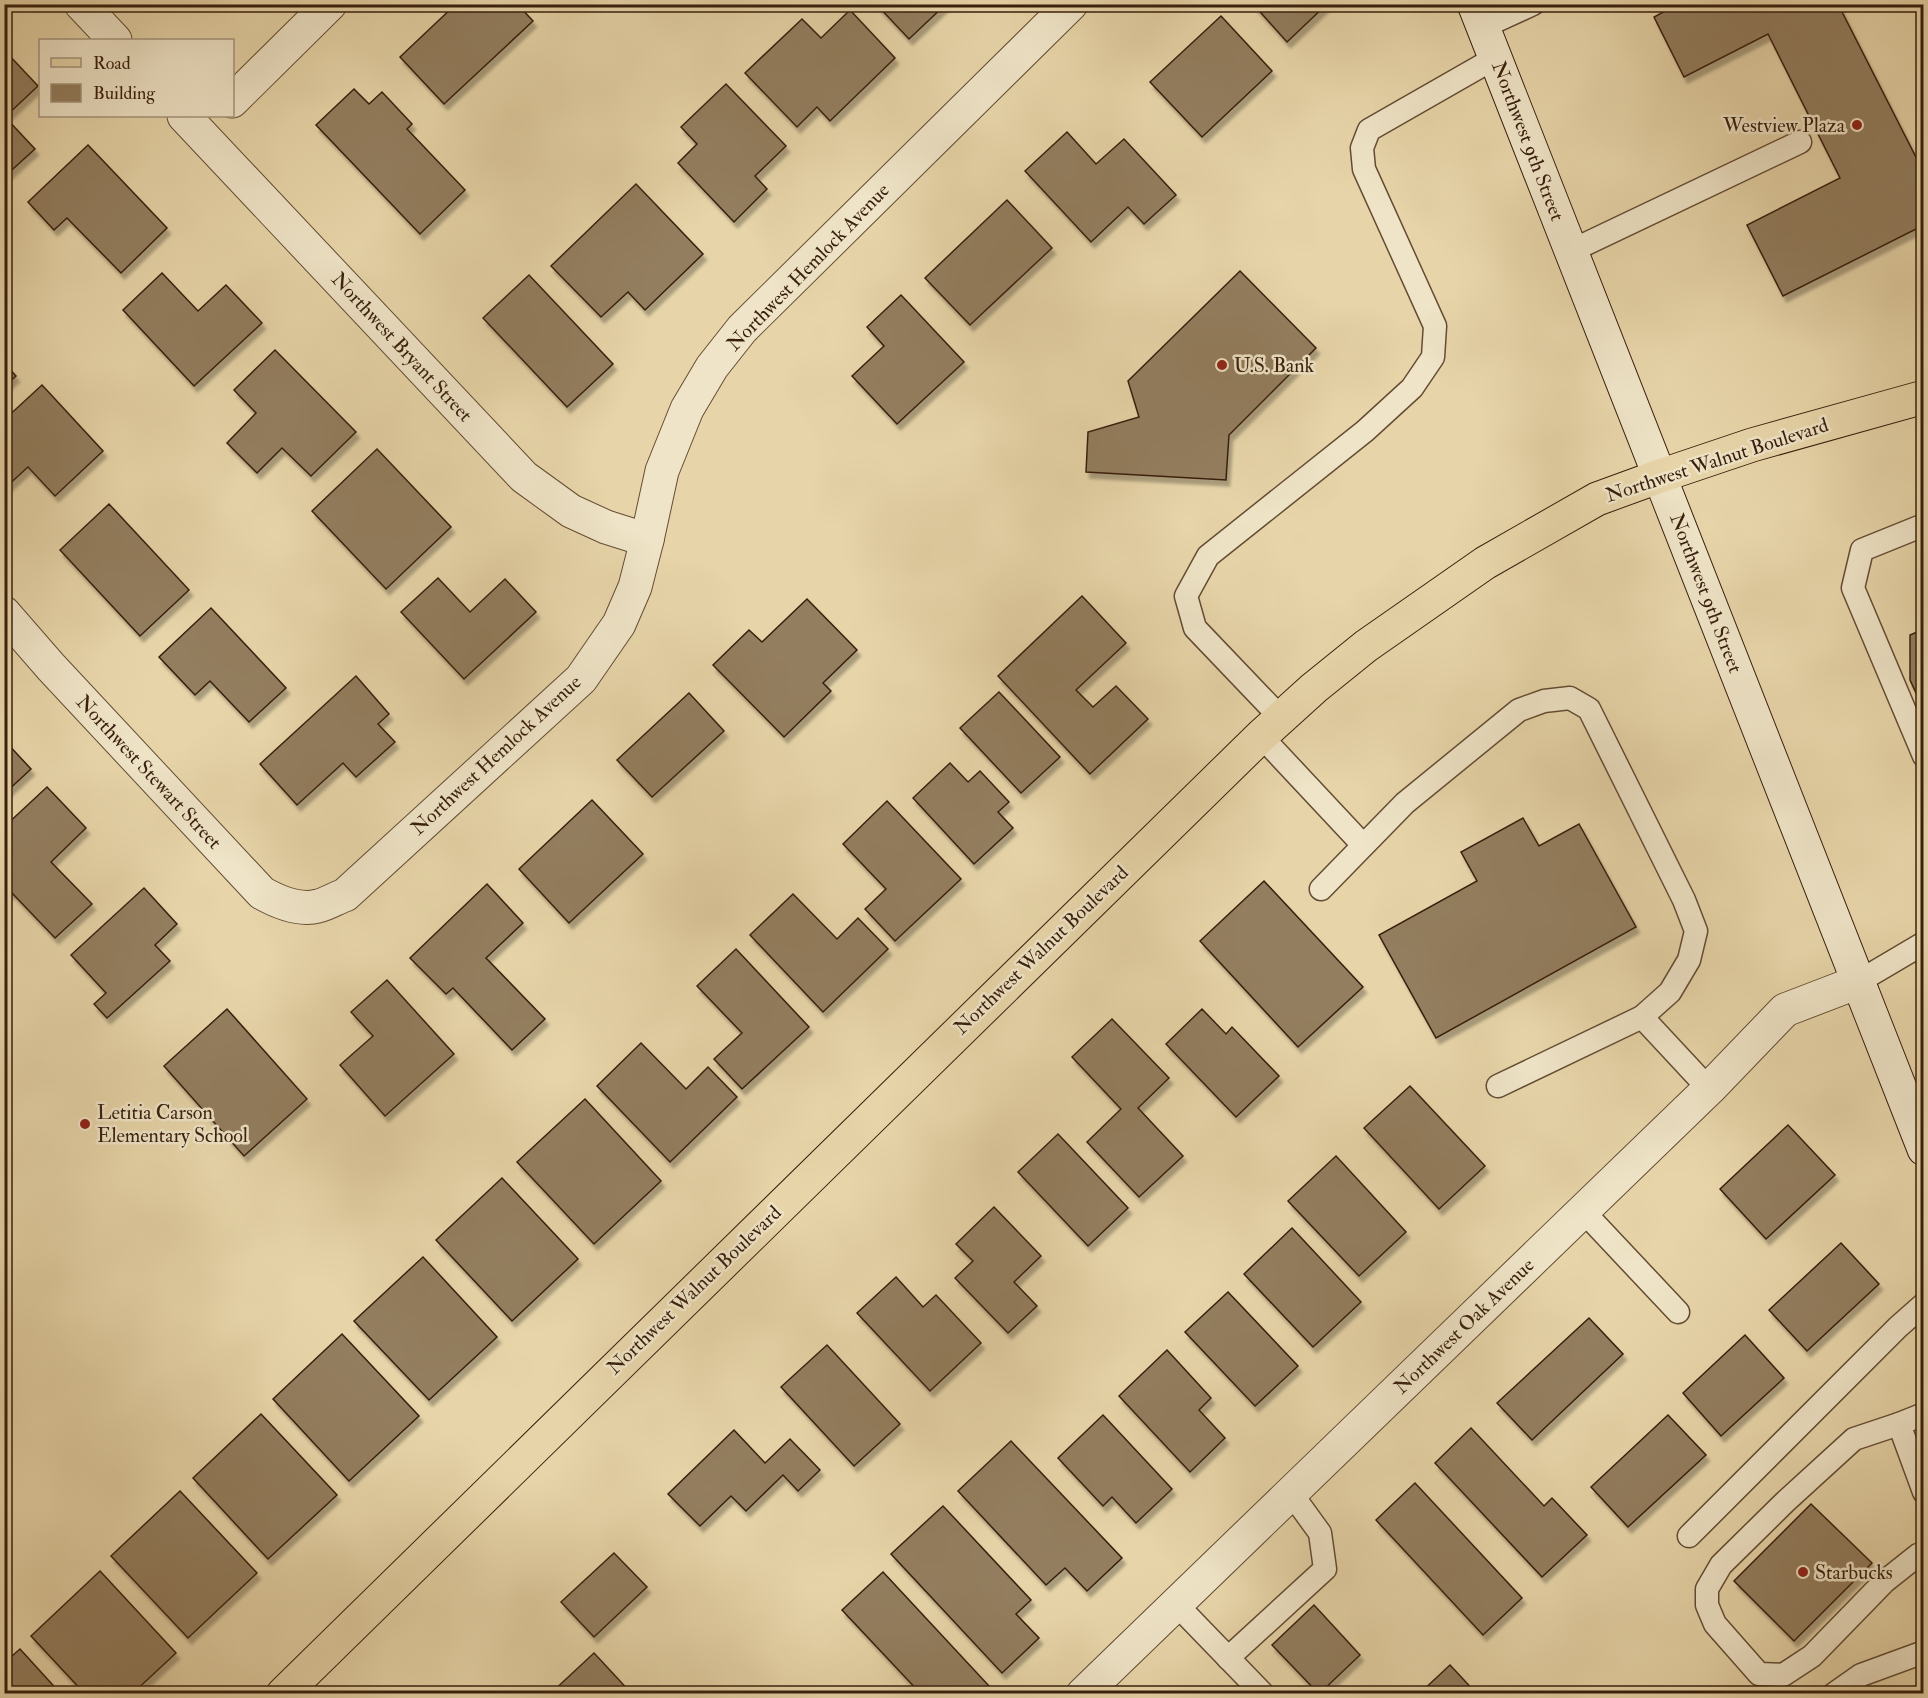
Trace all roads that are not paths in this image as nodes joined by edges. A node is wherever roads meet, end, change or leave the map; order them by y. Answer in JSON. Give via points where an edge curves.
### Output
{"nodes":[{"id":1,"x":81,"y":4,"type":"edge"},
{"id":2,"x":330,"y":4,"type":"edge"},
{"id":3,"x":1071,"y":4,"type":"edge"},
{"id":4,"x":1533,"y":4,"type":"edge"},
{"id":5,"x":1478,"y":16,"type":"edge"},
{"id":6,"x":114,"y":39,"type":"edge"},
{"id":7,"x":1495,"y":58,"type":"junction"},
{"id":8,"x":234,"y":99,"type":"edge"},
{"id":9,"x":201,"y":121,"type":"edge"},
{"id":10,"x":1800,"y":142,"type":"dead end"},
{"id":11,"x":1571,"y":251,"type":"junction"},
{"id":12,"x":1923,"y":397,"type":"edge"},
{"id":13,"x":1660,"y":476,"type":"junction"},
{"id":14,"x":1923,"y":525,"type":"edge"},
{"id":15,"x":647,"y":540,"type":"junction"},
{"id":16,"x":4,"y":613,"type":"edge"},
{"id":17,"x":1271,"y":727,"type":"junction"},
{"id":18,"x":1923,"y":756,"type":"edge"},
{"id":19,"x":1364,"y":845,"type":"junction"},
{"id":20,"x":1321,"y":888,"type":"dead end"},
{"id":21,"x":308,"y":908,"type":"joint"},
{"id":22,"x":1923,"y":943,"type":"edge"},
{"id":23,"x":1858,"y":982,"type":"junction"},
{"id":24,"x":1642,"y":1017,"type":"junction"},
{"id":25,"x":1498,"y":1086,"type":"dead end"},
{"id":26,"x":1709,"y":1089,"type":"junction"},
{"id":27,"x":1923,"y":1149,"type":"edge"},
{"id":28,"x":1582,"y":1211,"type":"junction"},
{"id":29,"x":1923,"y":1304,"type":"edge"},
{"id":30,"x":1678,"y":1312,"type":"dead end"},
{"id":31,"x":1923,"y":1414,"type":"edge"},
{"id":32,"x":1899,"y":1424,"type":"junction"},
{"id":33,"x":1923,"y":1492,"type":"edge"},
{"id":34,"x":1291,"y":1493,"type":"junction"},
{"id":35,"x":1689,"y":1536,"type":"dead end"},
{"id":36,"x":1923,"y":1553,"type":"edge"},
{"id":37,"x":1176,"y":1604,"type":"junction"},
{"id":38,"x":1923,"y":1652,"type":"edge"},
{"id":39,"x":1228,"y":1658,"type":"junction"},
{"id":40,"x":283,"y":1694,"type":"edge"},
{"id":41,"x":1083,"y":1694,"type":"edge"},
{"id":42,"x":1263,"y":1694,"type":"edge"},
{"id":43,"x":1834,"y":1694,"type":"edge"}],
"edges":[{"from":1,"to":6,"type":"street"},
{"from":2,"to":8,"type":"street"},
{"from":3,"to":15,"type":"street","name":"Northwest Hemlock Avenue","via":[[742,329],[712,367],[687,409],[662,471]]},
{"from":4,"to":5,"type":"lane"},
{"from":5,"to":7,"type":"street","name":"Northwest 9th Street"},
{"from":7,"to":11,"type":"street","name":"Northwest 9th Street"},
{"from":7,"to":17,"type":"lane","via":[[1369,130],[1362,148],[1364,169],[1435,326],[1433,357],[1412,388],[1365,431],[1208,556],[1186,596],[1195,628]]},
{"from":9,"to":15,"type":"street","name":"Northwest Bryant Street","via":[[524,477],[571,511]]},
{"from":10,"to":11,"type":"lane"},
{"from":11,"to":13,"type":"street","name":"Northwest 9th Street"},
{"from":12,"to":13,"type":"main road","name":"Northwest Walnut Boulevard","via":[[1752,445]]},
{"from":13,"to":17,"type":"main road","name":"Northwest Walnut Boulevard","via":[[1597,500],[1485,563],[1366,646]]},
{"from":13,"to":23,"type":"street","name":"Northwest 9th Street"},
{"from":14,"to":18,"type":"lane","via":[[1862,550],[1853,588]]},
{"from":15,"to":21,"type":"street","name":"Northwest Hemlock Avenue","via":[[635,587],[619,624],[581,679],[345,895]]},
{"from":16,"to":21,"type":"street","name":"Northwest Stewart Street","via":[[262,893],[279,903]]},
{"from":17,"to":19,"type":"lane"},
{"from":17,"to":40,"type":"main road","name":"Northwest Walnut Boulevard"},
{"from":19,"to":20,"type":"lane"},
{"from":19,"to":24,"type":"lane","via":[[1405,803],[1519,710],[1544,701],[1570,698],[1589,709],[1696,931],[1689,960],[1670,992]]},
{"from":22,"to":23,"type":"lane"},
{"from":23,"to":26,"type":"street","name":"Northwest Oak Avenue","via":[[1785,1010]]},
{"from":23,"to":27,"type":"street","name":"Northwest 9th Street"},
{"from":24,"to":25,"type":"lane"},
{"from":24,"to":26,"type":"lane"},
{"from":26,"to":28,"type":"street","name":"Northwest Oak Avenue"},
{"from":28,"to":30,"type":"lane"},
{"from":28,"to":34,"type":"street","name":"Northwest Oak Avenue"},
{"from":29,"to":35,"type":"lane"},
{"from":31,"to":32,"type":"lane"},
{"from":32,"to":33,"type":"lane"},
{"from":32,"to":36,"type":"lane","via":[[1854,1439],[1785,1502],[1721,1564],[1707,1589],[1707,1605],[1715,1624],[1759,1674],[1783,1674],[1812,1656],[1884,1582]]},
{"from":34,"to":37,"type":"street","name":"Northwest Oak Avenue"},
{"from":34,"to":39,"type":"lane","via":[[1320,1533],[1325,1569]]},
{"from":37,"to":39,"type":"lane"},
{"from":37,"to":41,"type":"street","name":"Northwest Oak Avenue"},
{"from":38,"to":43,"type":"lane","via":[[1861,1675]]},
{"from":39,"to":42,"type":"lane"}]}
